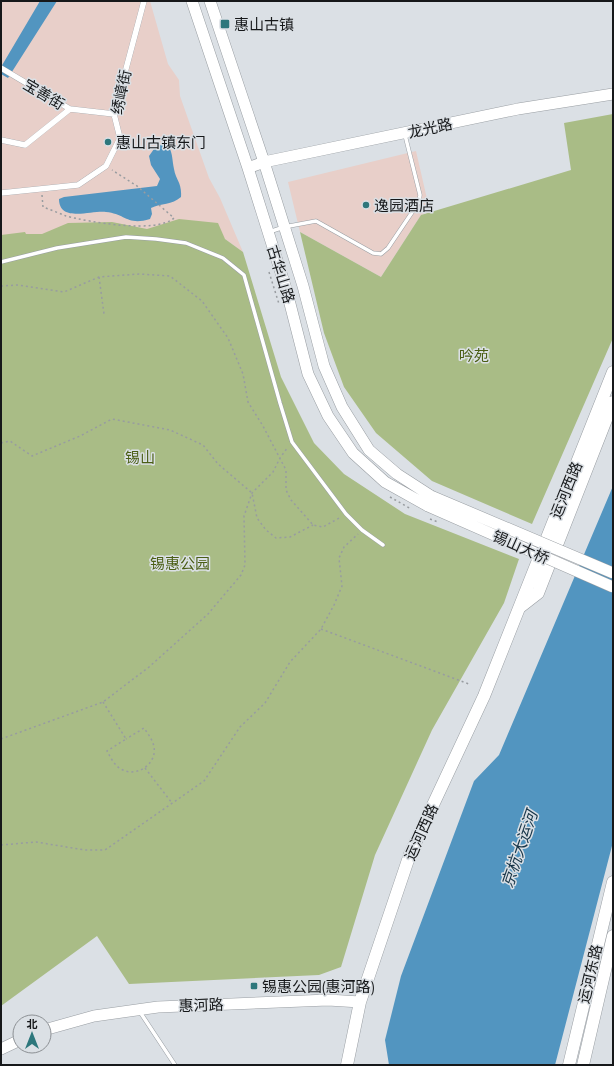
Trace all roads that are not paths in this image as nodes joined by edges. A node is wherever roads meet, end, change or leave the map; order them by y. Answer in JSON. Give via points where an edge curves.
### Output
{"nodes":[{"id":1,"x":144,"y":1,"type":"edge"},
{"id":2,"x":192,"y":1,"type":"edge"},
{"id":3,"x":210,"y":1,"type":"edge"},
{"id":4,"x":1,"y":68,"type":"edge"},
{"id":5,"x":613,"y":94,"type":"edge"},
{"id":6,"x":70,"y":109,"type":"junction"},
{"id":7,"x":114,"y":114,"type":"junction"},
{"id":8,"x":404,"y":134,"type":"junction"},
{"id":9,"x":1,"y":140,"type":"edge"},
{"id":10,"x":264,"y":162,"type":"junction"},
{"id":11,"x":248,"y":168,"type":"junction"},
{"id":12,"x":1,"y":193,"type":"edge"},
{"id":13,"x":284,"y":227,"type":"junction"},
{"id":14,"x":268,"y":233,"type":"junction"},
{"id":15,"x":1,"y":262,"type":"edge"},
{"id":16,"x":613,"y":372,"type":"edge"},
{"id":17,"x":613,"y":402,"type":"edge"},
{"id":18,"x":430,"y":501,"type":"junction"},
{"id":19,"x":384,"y":545,"type":"dead end"},
{"id":20,"x":613,"y":573,"type":"edge"},
{"id":21,"x":613,"y":587,"type":"edge"},
{"id":22,"x":519,"y":608,"type":"junction"},
{"id":23,"x":613,"y":882,"type":"edge"},
{"id":24,"x":613,"y":936,"type":"edge"},
{"id":25,"x":360,"y":1002,"type":"junction"},
{"id":26,"x":139,"y":1009,"type":"junction"},
{"id":27,"x":52,"y":1028,"type":"edge"},
{"id":28,"x":12,"y":1044,"type":"edge"},
{"id":29,"x":1,"y":1049,"type":"edge"},
{"id":30,"x":175,"y":1065,"type":"edge"},
{"id":31,"x":347,"y":1065,"type":"edge"},
{"id":32,"x":569,"y":1065,"type":"edge"},
{"id":33,"x":583,"y":1065,"type":"edge"}],
"edges":[{"from":1,"to":7,"type":"street","name":"绣嶂街"},
{"from":2,"to":11,"type":"main road","name":"古华山路"},
{"from":3,"to":10,"type":"main road","name":"古华山路"},
{"from":4,"to":6,"type":"street","name":"宝善街"},
{"from":5,"to":8,"type":"main road","name":"龙光路","via":[[518,110]]},
{"from":6,"to":7,"type":"street","name":"宝善街"},
{"from":6,"to":9,"type":"street","via":[[25,145]]},
{"from":7,"to":12,"type":"street","name":"绣嶂街","via":[[120,138],[106,166],[78,185]]},
{"from":8,"to":10,"type":"main road","name":"龙光路"},
{"from":8,"to":13,"type":"lane","via":[[420,195],[419,202],[388,248],[381,254],[372,254],[316,221]]},
{"from":10,"to":11,"type":"main road","name":"龙光路"},
{"from":10,"to":13,"type":"main road","name":"古华山路"},
{"from":11,"to":14,"type":"main road","name":"古华山路"},
{"from":13,"to":14,"type":"lane"},
{"from":13,"to":18,"type":"main road","name":"古华山路","via":[[324,366],[342,407],[369,450]]},
{"from":14,"to":18,"type":"main road","name":"古华山路","via":[[287,292],[308,374],[328,416],[354,453],[385,482]]},
{"from":15,"to":19,"type":"lane","via":[[57,248],[126,237],[186,243],[223,258],[244,275],[292,442],[346,514],[362,530]]},
{"from":16,"to":22,"type":"main road","name":"运河西路"},
{"from":17,"to":22,"type":"main road","name":"运河西路","via":[[538,592]]},
{"from":18,"to":20,"type":"main road","name":"锡山大桥","bridge":true},
{"from":18,"to":21,"type":"main road","name":"锡山大桥","bridge":true},
{"from":22,"to":25,"type":"main road","name":"运河西路","via":[[484,696],[410,854]]},
{"from":23,"to":32,"type":"main road","name":"运河东路"},
{"from":24,"to":33,"type":"main road","name":"运河东路"},
{"from":25,"to":26,"type":"main road","name":"惠河路","via":[[328,1000]]},
{"from":25,"to":31,"type":"main road","name":"运河西路"},
{"from":26,"to":27,"type":"main road","name":"惠河路","via":[[94,1016]]},
{"from":26,"to":30,"type":"lane"},
{"from":28,"to":29,"type":"main road"}]}
